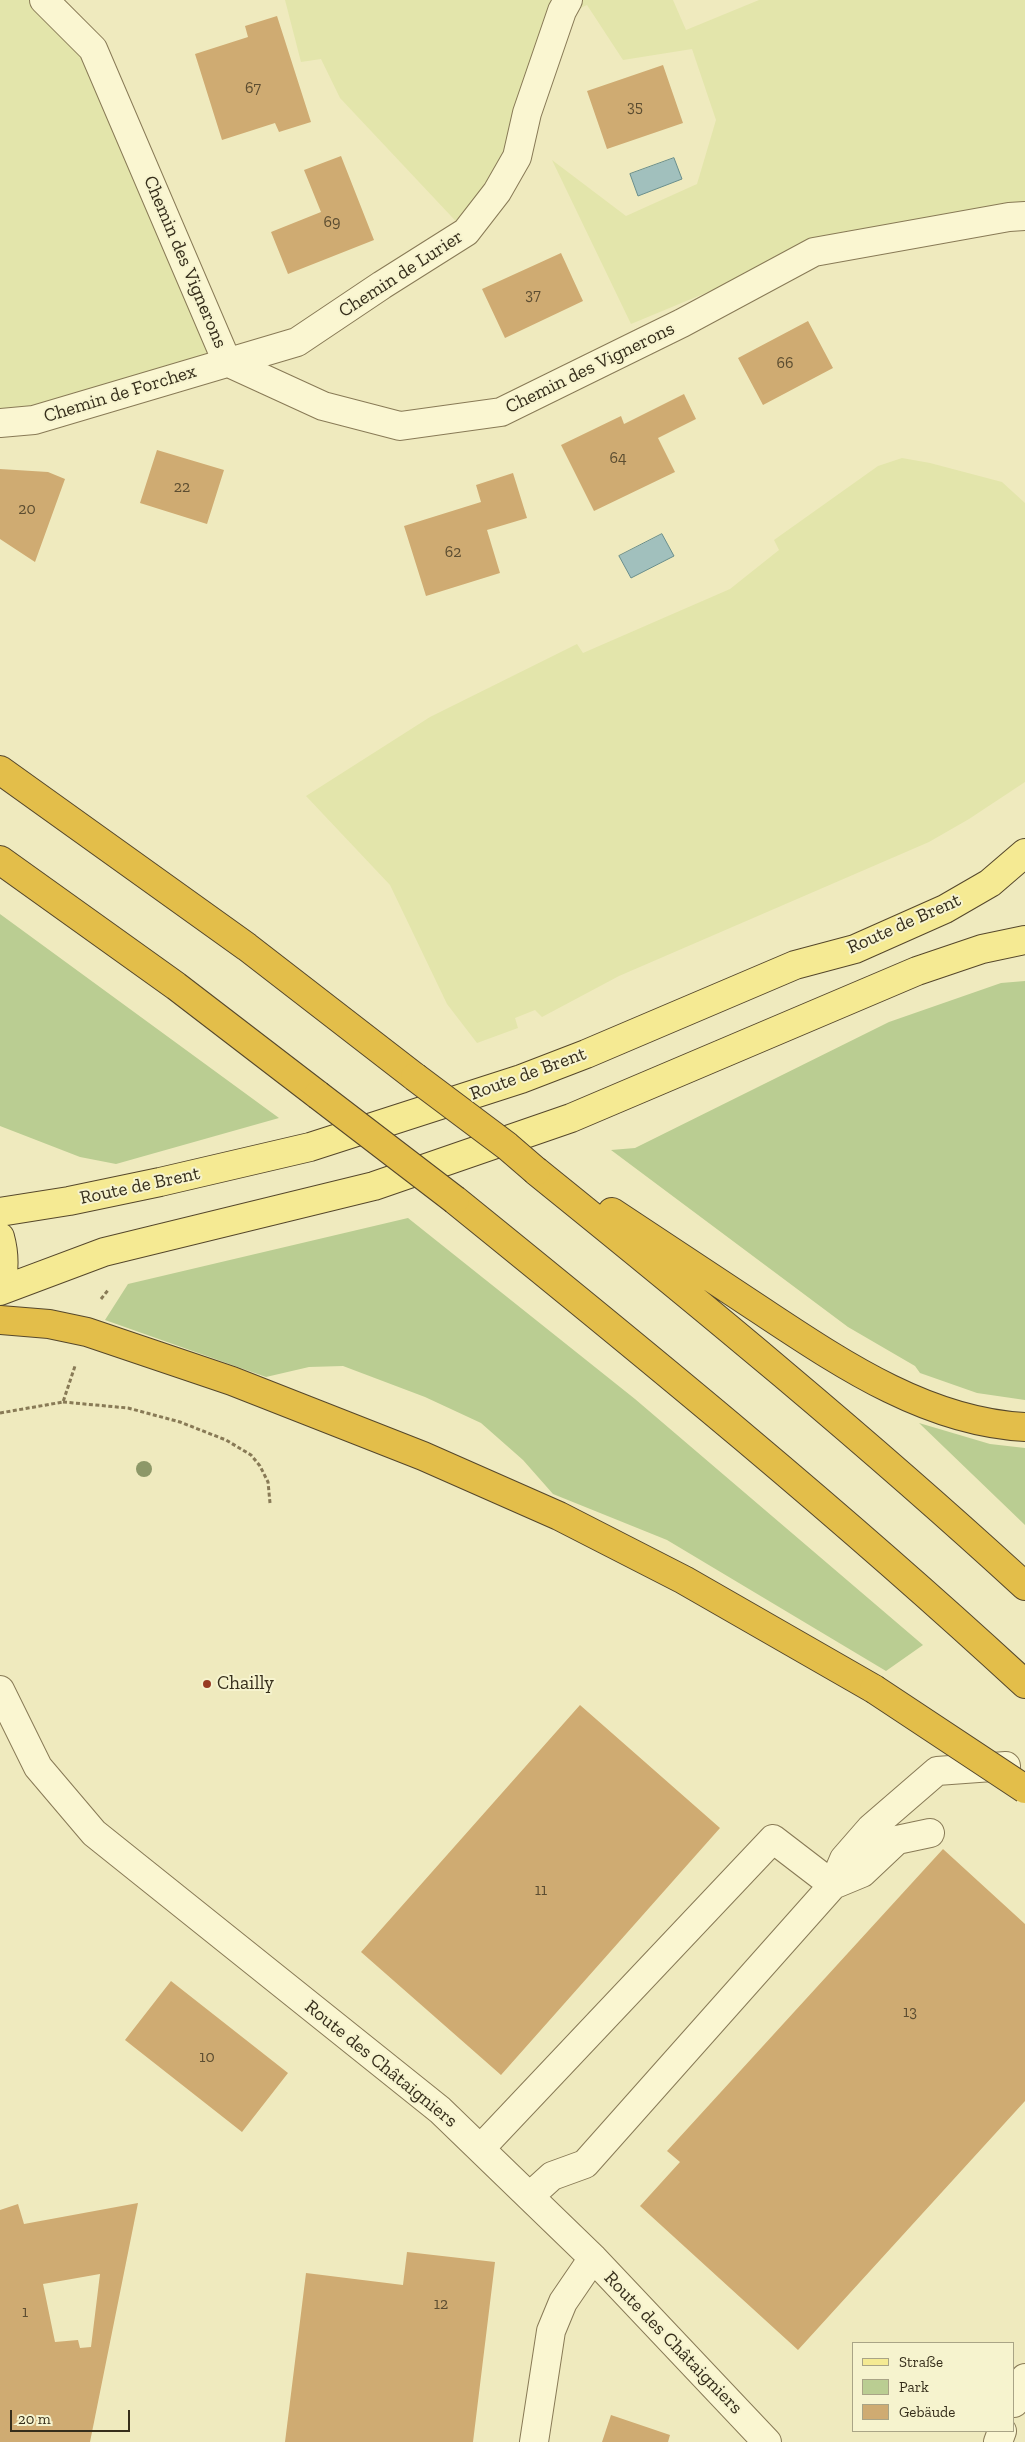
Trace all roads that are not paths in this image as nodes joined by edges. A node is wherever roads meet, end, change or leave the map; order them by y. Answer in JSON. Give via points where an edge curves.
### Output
{"nodes":[{"id":1,"x":44,"y":0,"type":"edge"},
{"id":2,"x":568,"y":0,"type":"edge"},
{"id":3,"x":1025,"y":216,"type":"edge"},
{"id":4,"x":298,"y":342,"type":"joint"},
{"id":5,"x":228,"y":362,"type":"junction"},
{"id":6,"x":0,"y":424,"type":"edge"},
{"id":7,"x":0,"y":770,"type":"edge"},
{"id":8,"x":1025,"y":853,"type":"edge"},
{"id":9,"x":0,"y":860,"type":"edge"},
{"id":10,"x":1025,"y":940,"type":"edge"},
{"id":11,"x":541,"y":1170,"type":"junction"},
{"id":12,"x":0,"y":1212,"type":"edge"},
{"id":13,"x":0,"y":1236,"type":"edge"},
{"id":14,"x":0,"y":1289,"type":"edge"},
{"id":15,"x":0,"y":1320,"type":"edge"},
{"id":16,"x":1025,"y":1427,"type":"edge"},
{"id":17,"x":1025,"y":1586,"type":"edge"},
{"id":18,"x":1025,"y":1684,"type":"edge"},
{"id":19,"x":0,"y":1690,"type":"edge"},
{"id":20,"x":1025,"y":1775,"type":"edge"},
{"id":21,"x":1025,"y":1789,"type":"edge"},
{"id":22,"x":930,"y":1833,"type":"dead end"},
{"id":23,"x":833,"y":1885,"type":"junction"},
{"id":24,"x":481,"y":2148,"type":"junction"},
{"id":25,"x":530,"y":2196,"type":"junction"},
{"id":26,"x":593,"y":2258,"type":"junction"},
{"id":27,"x":1025,"y":2378,"type":"edge"},
{"id":28,"x":1015,"y":2401,"type":"edge"},
{"id":29,"x":534,"y":2442,"type":"edge"},
{"id":30,"x":767,"y":2442,"type":"edge"}],
"edges":[{"from":1,"to":5,"type":"street","name":"Chemin des Vignerons","via":[[93,49]]},
{"from":2,"to":4,"type":"street","name":"Chemin de Lurier","via":[[527,112],[517,157],[497,192],[466,232]]},
{"from":3,"to":5,"type":"street","name":"Chemin des Vignerons","via":[[814,252],[682,323],[501,412],[400,426],[323,406]]},
{"from":4,"to":5,"type":"street","name":"Chemin de Forchex"},
{"from":5,"to":6,"type":"street","name":"Chemin de Forchex","via":[[34,420]]},
{"from":7,"to":11,"type":"highway","bridge":true,"via":[[247,947]]},
{"from":8,"to":12,"type":"main road","name":"Route de Brent","via":[[990,883],[945,909],[855,949],[795,965],[586,1054],[521,1078],[310,1147],[160,1182]]},
{"from":9,"to":18,"type":"highway","bridge":true,"via":[[176,986],[455,1200],[808,1490]]},
{"from":10,"to":14,"type":"main road","via":[[982,949],[917,971],[571,1118],[393,1179],[104,1252]]},
{"from":11,"to":16,"type":"highway","via":[[805,1340],[873,1380],[904,1396],[979,1421]]},
{"from":11,"to":17,"type":"highway","via":[[854,1434]]},
{"from":13,"to":14,"type":"main road","via":[[4,1272]]},
{"from":15,"to":21,"type":"highway","bridge":true,"via":[[49,1324],[87,1332],[232,1381],[423,1456],[559,1516],[684,1580],[874,1690]]},
{"from":19,"to":24,"type":"street","name":"Route des Châtaigniers","via":[[38,1767],[94,1833],[440,2110]]},
{"from":20,"to":23,"type":"street","via":[[1009,1765],[938,1771],[871,1828],[844,1859]]},
{"from":22,"to":23,"type":"street","via":[[897,1840],[862,1873]]},
{"from":23,"to":24,"type":"street","via":[[773,1839]]},
{"from":23,"to":25,"type":"street","via":[[585,2164],[552,2176]]},
{"from":24,"to":25,"type":"street","name":"Route des Châtaigniers"},
{"from":25,"to":26,"type":"street","name":"Route des Châtaigniers"},
{"from":26,"to":29,"type":"street","via":[[563,2302],[551,2331]]},
{"from":26,"to":30,"type":"street","name":"Route des Châtaigniers"},
{"from":27,"to":28,"type":"street"}]}
